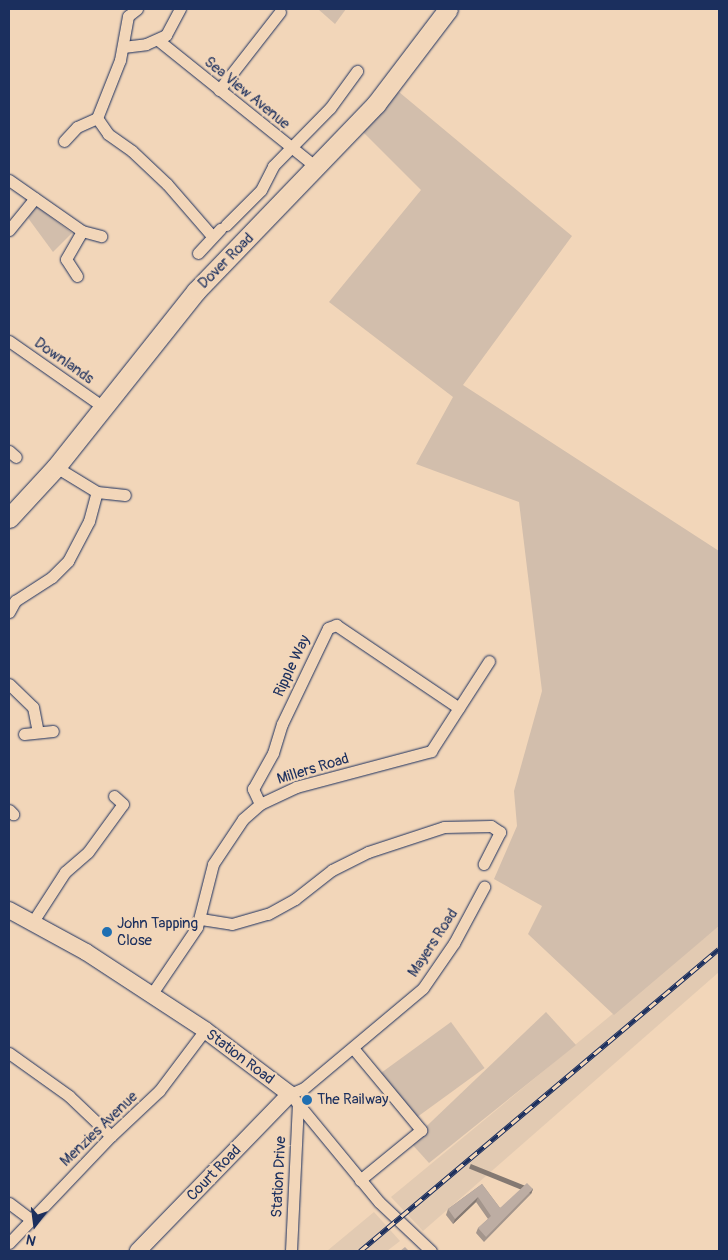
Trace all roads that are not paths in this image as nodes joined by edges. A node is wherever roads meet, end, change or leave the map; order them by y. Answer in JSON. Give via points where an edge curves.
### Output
{"nodes":[{"id":1,"x":137,"y":9,"type":"edge"},
{"id":2,"x":180,"y":9,"type":"edge"},
{"id":3,"x":448,"y":9,"type":"edge"},
{"id":4,"x":280,"y":12,"type":"dead end"},
{"id":5,"x":158,"y":40,"type":"junction"},
{"id":6,"x":123,"y":47,"type":"junction"},
{"id":7,"x":357,"y":72,"type":"dead end"},
{"id":8,"x":219,"y":90,"type":"junction"},
{"id":9,"x":97,"y":118,"type":"junction"},
{"id":10,"x":64,"y":141,"type":"dead end"},
{"id":11,"x":292,"y":148,"type":"junction"},
{"id":12,"x":317,"y":168,"type":"junction"},
{"id":13,"x":9,"y":180,"type":"edge"},
{"id":14,"x":35,"y":198,"type":"junction"},
{"id":15,"x":9,"y":230,"type":"edge"},
{"id":16,"x":219,"y":230,"type":"junction"},
{"id":17,"x":82,"y":231,"type":"junction"},
{"id":18,"x":101,"y":236,"type":"dead end"},
{"id":19,"x":198,"y":253,"type":"dead end"},
{"id":20,"x":77,"y":276,"type":"dead end"},
{"id":21,"x":9,"y":341,"type":"edge"},
{"id":22,"x":102,"y":406,"type":"junction"},
{"id":23,"x":56,"y":466,"type":"junction"},
{"id":24,"x":97,"y":492,"type":"junction"},
{"id":25,"x":124,"y":495,"type":"dead end"},
{"id":26,"x":9,"y":518,"type":"edge"},
{"id":27,"x":9,"y":612,"type":"edge"},
{"id":28,"x":489,"y":661,"type":"dead end"},
{"id":29,"x":9,"y":684,"type":"edge"},
{"id":30,"x":459,"y":708,"type":"junction"},
{"id":31,"x":53,"y":731,"type":"dead end"},
{"id":32,"x":38,"y":732,"type":"junction"},
{"id":33,"x":24,"y":734,"type":"dead end"},
{"id":34,"x":114,"y":796,"type":"dead end"},
{"id":35,"x":260,"y":804,"type":"junction"},
{"id":36,"x":484,"y":864,"type":"dead end"},
{"id":37,"x":484,"y":887,"type":"dead end"},
{"id":38,"x":9,"y":910,"type":"edge"},
{"id":39,"x":201,"y":918,"type":"junction"},
{"id":40,"x":32,"y":922,"type":"junction"},
{"id":41,"x":151,"y":995,"type":"junction"},
{"id":42,"x":205,"y":1030,"type":"junction"},
{"id":43,"x":353,"y":1048,"type":"junction"},
{"id":44,"x":9,"y":1053,"type":"edge"},
{"id":45,"x":294,"y":1099,"type":"junction"},
{"id":46,"x":111,"y":1136,"type":"junction"},
{"id":47,"x":360,"y":1180,"type":"junction"},
{"id":48,"x":9,"y":1203,"type":"edge"},
{"id":49,"x":30,"y":1219,"type":"junction"},
{"id":50,"x":9,"y":1244,"type":"edge"},
{"id":51,"x":138,"y":1251,"type":"edge"},
{"id":52,"x":291,"y":1251,"type":"edge"},
{"id":53,"x":431,"y":1251,"type":"edge"}],
"edges":[{"from":1,"to":6,"type":"street","via":[[128,16]]},
{"from":2,"to":5,"type":"street","via":[[166,36]]},
{"from":3,"to":12,"type":"main road","name":"Dover Road","via":[[376,104]]},
{"from":4,"to":8,"type":"street"},
{"from":5,"to":6,"type":"street"},
{"from":5,"to":8,"type":"street","name":"Sea View Avenue"},
{"from":6,"to":9,"type":"street"},
{"from":7,"to":11,"type":"street","via":[[330,108]]},
{"from":8,"to":11,"type":"street","name":"Sea View Avenue"},
{"from":9,"to":10,"type":"street","via":[[77,127]]},
{"from":9,"to":16,"type":"street","via":[[108,134],[132,150]]},
{"from":11,"to":12,"type":"street","name":"Sea View Avenue"},
{"from":11,"to":16,"type":"street","via":[[273,166],[261,190]]},
{"from":12,"to":22,"type":"main road","name":"Dover Road","via":[[201,285]]},
{"from":13,"to":14,"type":"street"},
{"from":14,"to":15,"type":"street"},
{"from":14,"to":17,"type":"street"},
{"from":16,"to":19,"type":"street"},
{"from":17,"to":18,"type":"street"},
{"from":17,"to":20,"type":"street","via":[[66,259]]},
{"from":21,"to":22,"type":"street","name":"Downlands"},
{"from":22,"to":23,"type":"main road","name":"Dover Road"},
{"from":23,"to":24,"type":"street"},
{"from":23,"to":26,"type":"main road","name":"Dover Road"},
{"from":24,"to":25,"type":"street"},
{"from":24,"to":27,"type":"street","via":[[86,528],[68,561],[52,578],[15,601]]},
{"from":28,"to":30,"type":"street","name":"Millers Road"},
{"from":29,"to":32,"type":"street","via":[[33,707]]},
{"from":30,"to":35,"type":"street","name":"Millers Road","via":[[431,751],[308,784]]},
{"from":30,"to":35,"type":"street","name":"Ripple Way","via":[[336,625],[328,628],[253,789]]},
{"from":31,"to":32,"type":"street"},
{"from":32,"to":33,"type":"street"},
{"from":34,"to":40,"type":"street","via":[[123,804],[88,852],[65,872]]},
{"from":35,"to":39,"type":"street","name":"Millers Road","via":[[236,828],[216,858]]},
{"from":36,"to":39,"type":"street","via":[[500,832],[491,826],[444,827],[368,852],[332,870],[295,899],[268,914],[232,924]]},
{"from":37,"to":43,"type":"street","name":"Mayers Road","via":[[454,943],[423,988]]},
{"from":38,"to":40,"type":"street","name":"Station Road"},
{"from":39,"to":41,"type":"street","name":"Millers Road"},
{"from":40,"to":41,"type":"street","name":"Station Road","via":[[86,952]]},
{"from":41,"to":42,"type":"street","name":"Station Road"},
{"from":42,"to":45,"type":"street","name":"Station Road"},
{"from":42,"to":46,"type":"street","name":"Menzies Avenue","via":[[159,1091]]},
{"from":43,"to":45,"type":"street","name":"Mayers Road"},
{"from":43,"to":47,"type":"street","via":[[421,1130]]},
{"from":44,"to":46,"type":"street","via":[[70,1096]]},
{"from":45,"to":47,"type":"street","name":"Station Road"},
{"from":45,"to":51,"type":"street","name":"Court Road"},
{"from":45,"to":52,"type":"street","name":"Station Drive"},
{"from":46,"to":49,"type":"street","name":"Menzies Avenue"},
{"from":47,"to":53,"type":"street","name":"Station Road"},
{"from":48,"to":49,"type":"street"},
{"from":49,"to":50,"type":"street","name":"Menzies Avenue"}]}
